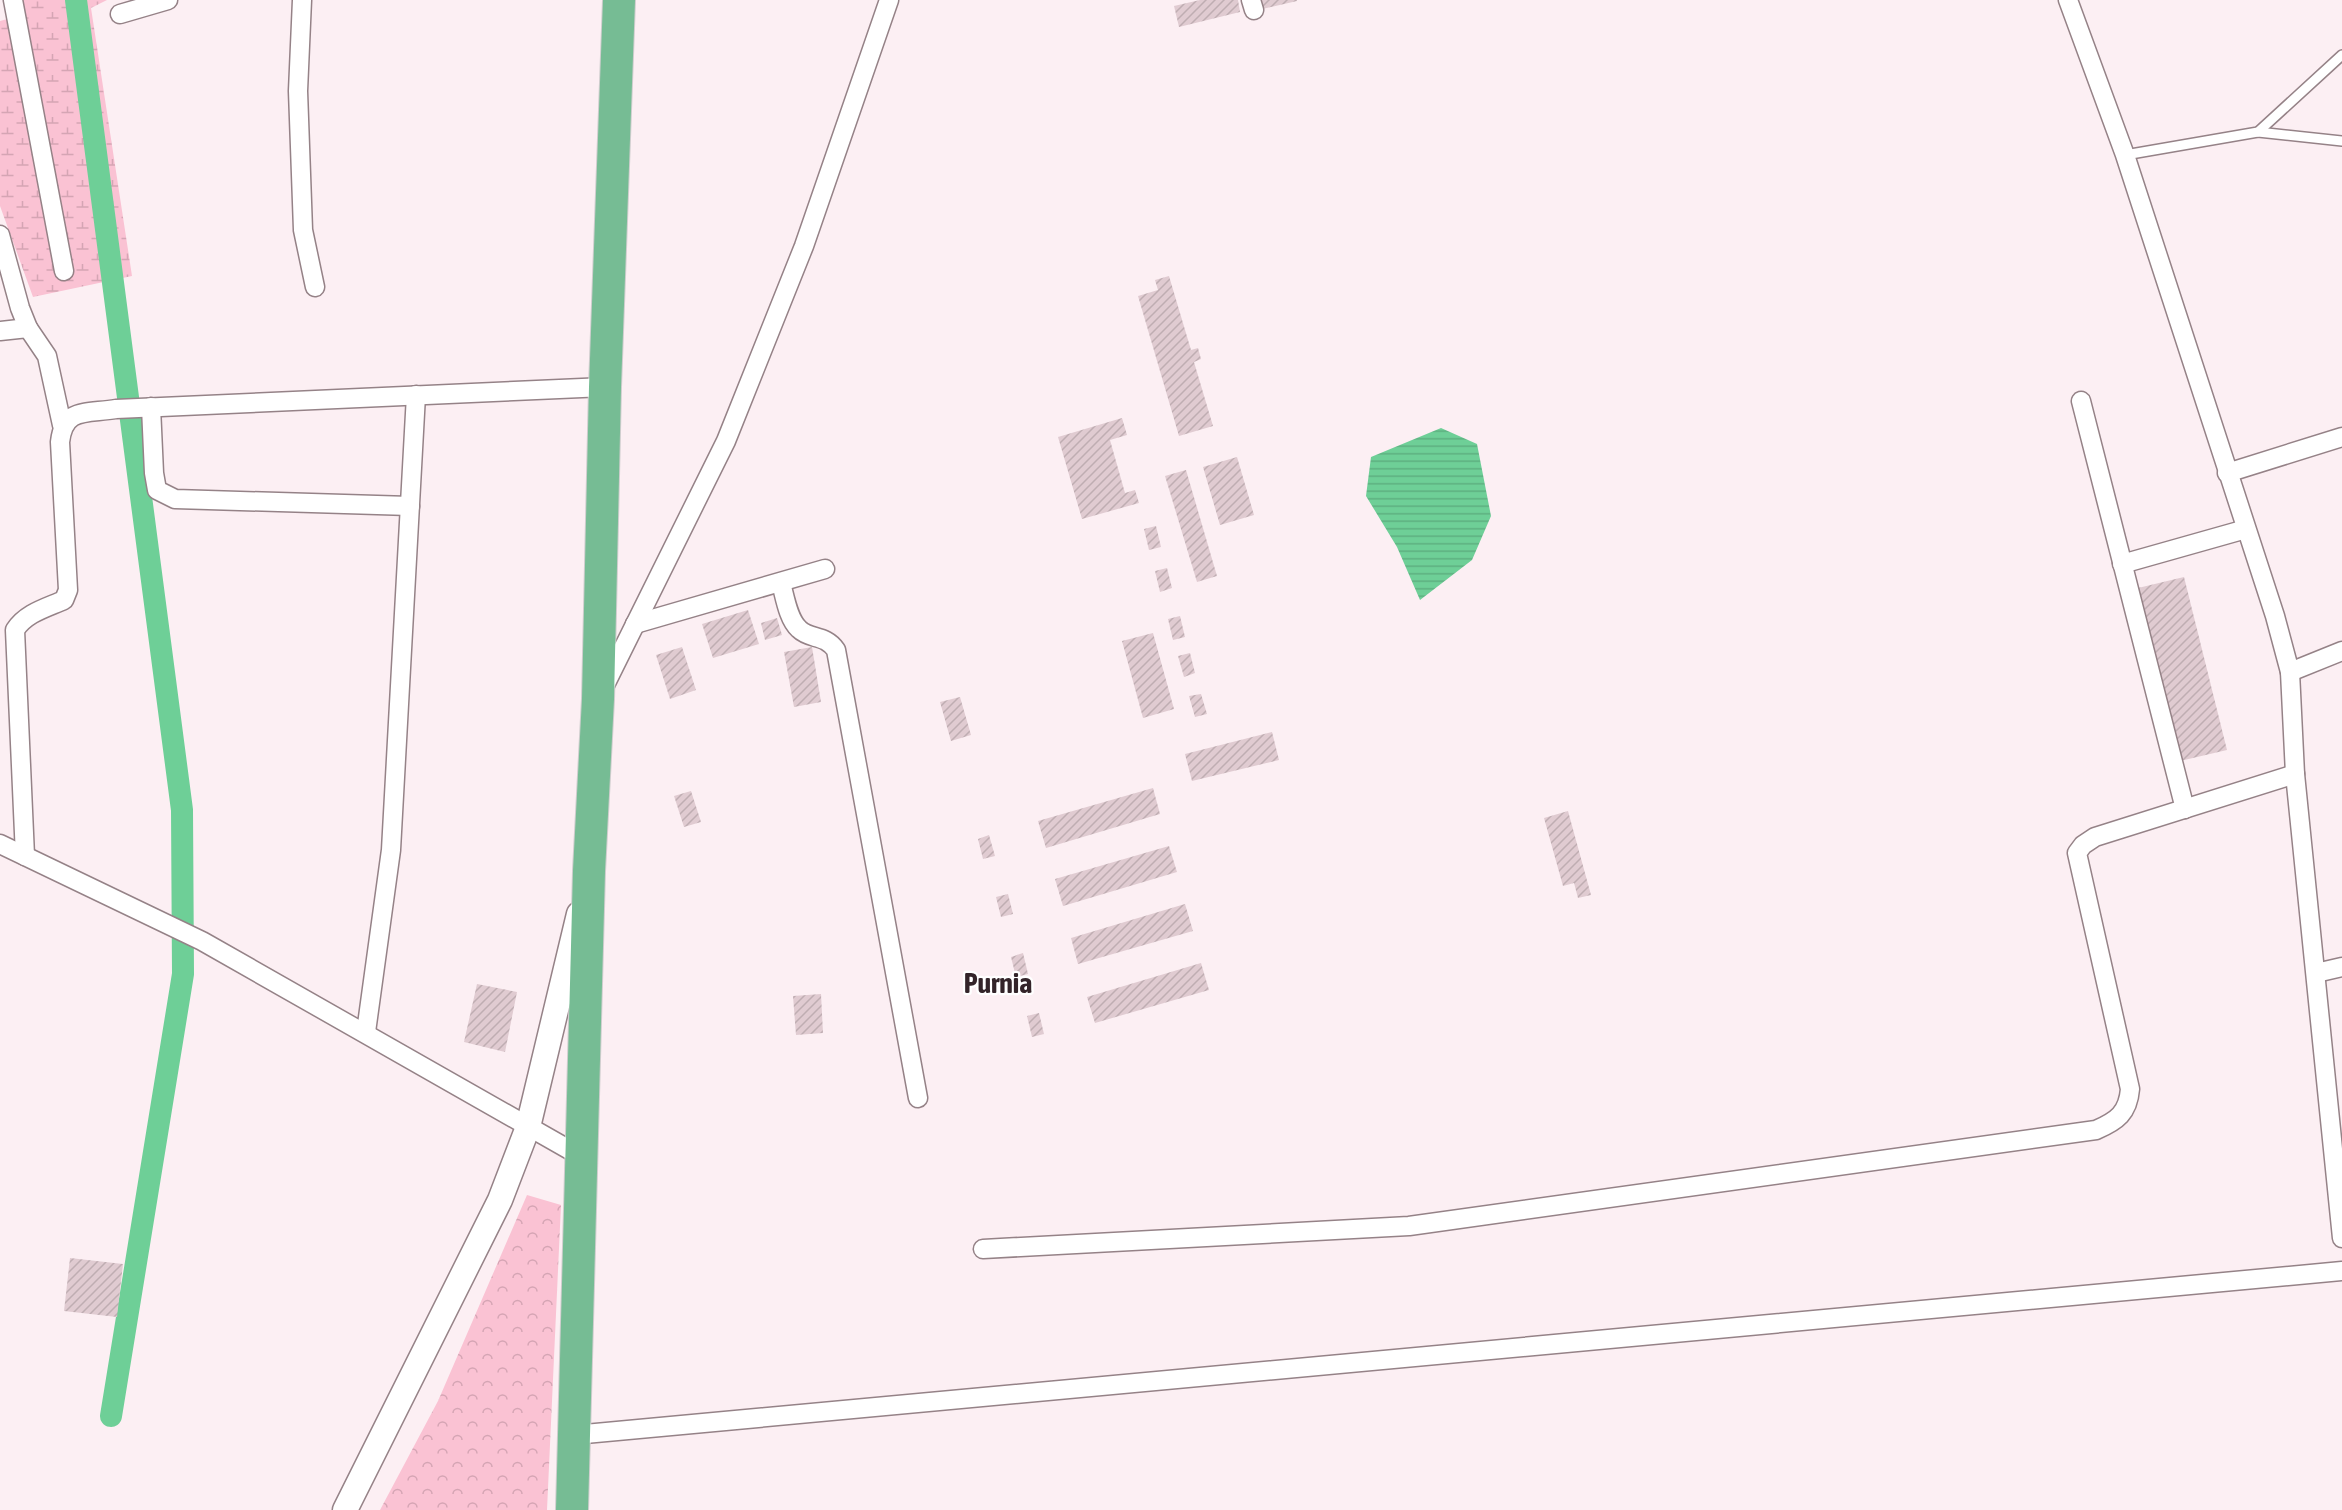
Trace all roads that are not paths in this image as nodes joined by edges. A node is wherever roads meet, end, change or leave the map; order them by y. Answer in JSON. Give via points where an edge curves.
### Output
{"nodes":[{"id":1,"x":13,"y":0,"type":"edge"},
{"id":2,"x":168,"y":0,"type":"edge"},
{"id":3,"x":302,"y":0,"type":"edge"},
{"id":4,"x":620,"y":0,"type":"edge"},
{"id":5,"x":889,"y":0,"type":"edge"},
{"id":6,"x":2068,"y":0,"type":"edge"},
{"id":7,"x":120,"y":14,"type":"dead end"},
{"id":8,"x":2342,"y":55,"type":"edge"},
{"id":9,"x":2258,"y":132,"type":"junction"},
{"id":10,"x":2342,"y":141,"type":"edge"},
{"id":11,"x":2125,"y":155,"type":"junction"},
{"id":12,"x":0,"y":235,"type":"edge"},
{"id":13,"x":64,"y":271,"type":"dead end"},
{"id":14,"x":315,"y":287,"type":"dead end"},
{"id":15,"x":28,"y":328,"type":"junction"},
{"id":16,"x":0,"y":331,"type":"edge"},
{"id":17,"x":605,"y":387,"type":"junction"},
{"id":18,"x":416,"y":395,"type":"junction"},
{"id":19,"x":2081,"y":401,"type":"dead end"},
{"id":20,"x":145,"y":408,"type":"junction"},
{"id":21,"x":62,"y":425,"type":"junction"},
{"id":22,"x":2342,"y":436,"type":"edge"},
{"id":23,"x":2227,"y":473,"type":"junction"},
{"id":24,"x":410,"y":506,"type":"junction"},
{"id":25,"x":2246,"y":529,"type":"junction"},
{"id":26,"x":2122,"y":564,"type":"junction"},
{"id":27,"x":825,"y":569,"type":"dead end"},
{"id":28,"x":781,"y":583,"type":"junction"},
{"id":29,"x":635,"y":624,"type":"junction"},
{"id":30,"x":2342,"y":651,"type":"edge"},
{"id":31,"x":2290,"y":672,"type":"junction"},
{"id":32,"x":598,"y":699,"type":"junction"},
{"id":33,"x":2295,"y":774,"type":"junction"},
{"id":34,"x":2185,"y":809,"type":"junction"},
{"id":35,"x":0,"y":844,"type":"edge"},
{"id":36,"x":25,"y":856,"type":"junction"},
{"id":37,"x":589,"y":871,"type":"junction"},
{"id":38,"x":2342,"y":967,"type":"edge"},
{"id":39,"x":2316,"y":973,"type":"junction"},
{"id":40,"x":366,"y":1032,"type":"junction"},
{"id":41,"x":918,"y":1098,"type":"dead end"},
{"id":42,"x":528,"y":1127,"type":"junction"},
{"id":43,"x":582,"y":1157,"type":"junction"},
{"id":44,"x":2342,"y":1238,"type":"edge"},
{"id":45,"x":983,"y":1249,"type":"dead end"},
{"id":46,"x":2342,"y":1271,"type":"edge"},
{"id":47,"x":574,"y":1436,"type":"junction"},
{"id":48,"x":345,"y":1510,"type":"edge"},
{"id":49,"x":572,"y":1510,"type":"edge"}],
"edges":[{"from":1,"to":13,"type":"street"},
{"from":2,"to":7,"type":"street"},
{"from":3,"to":14,"type":"street","via":[[298,91],[303,230]]},
{"from":4,"to":17,"type":"highway"},
{"from":5,"to":29,"type":"street","via":[[804,246],[726,441]]},
{"from":6,"to":11,"type":"street"},
{"from":8,"to":9,"type":"lane"},
{"from":9,"to":10,"type":"lane"},
{"from":9,"to":11,"type":"lane"},
{"from":11,"to":23,"type":"street"},
{"from":12,"to":15,"type":"street"},
{"from":15,"to":16,"type":"street"},
{"from":15,"to":21,"type":"street","via":[[46,356]]},
{"from":17,"to":18,"type":"street"},
{"from":17,"to":32,"type":"highway"},
{"from":18,"to":20,"type":"street"},
{"from":18,"to":24,"type":"street"},
{"from":19,"to":26,"type":"street"},
{"from":20,"to":21,"type":"street","via":[[70,416]]},
{"from":20,"to":24,"type":"street","via":[[154,473],[158,490],[165,496]]},
{"from":21,"to":36,"type":"street","via":[[68,590],[64,600],[33,613],[15,630]]},
{"from":22,"to":23,"type":"street"},
{"from":23,"to":25,"type":"street"},
{"from":24,"to":40,"type":"street","via":[[391,850]]},
{"from":25,"to":26,"type":"street"},
{"from":25,"to":31,"type":"street"},
{"from":26,"to":34,"type":"street"},
{"from":27,"to":28,"type":"street"},
{"from":28,"to":29,"type":"street"},
{"from":28,"to":41,"type":"street","via":[[793,622],[800,630],[824,638],[836,650]]},
{"from":29,"to":32,"type":"street"},
{"from":30,"to":31,"type":"street"},
{"from":31,"to":33,"type":"street"},
{"from":32,"to":37,"type":"highway"},
{"from":33,"to":34,"type":"street"},
{"from":33,"to":39,"type":"street"},
{"from":34,"to":45,"type":"street","via":[[2095,837],[2077,854],[2130,1089],[2129,1104],[2116,1121],[2096,1130],[1409,1226]]},
{"from":35,"to":36,"type":"street"},
{"from":36,"to":40,"type":"street","via":[[202,941]]},
{"from":37,"to":42,"type":"street"},
{"from":37,"to":43,"type":"highway"},
{"from":38,"to":39,"type":"street"},
{"from":39,"to":44,"type":"street"},
{"from":40,"to":42,"type":"street"},
{"from":42,"to":43,"type":"street"},
{"from":42,"to":48,"type":"street","via":[[500,1200]]},
{"from":43,"to":47,"type":"highway"},
{"from":46,"to":47,"type":"street"},
{"from":47,"to":49,"type":"highway"}]}
